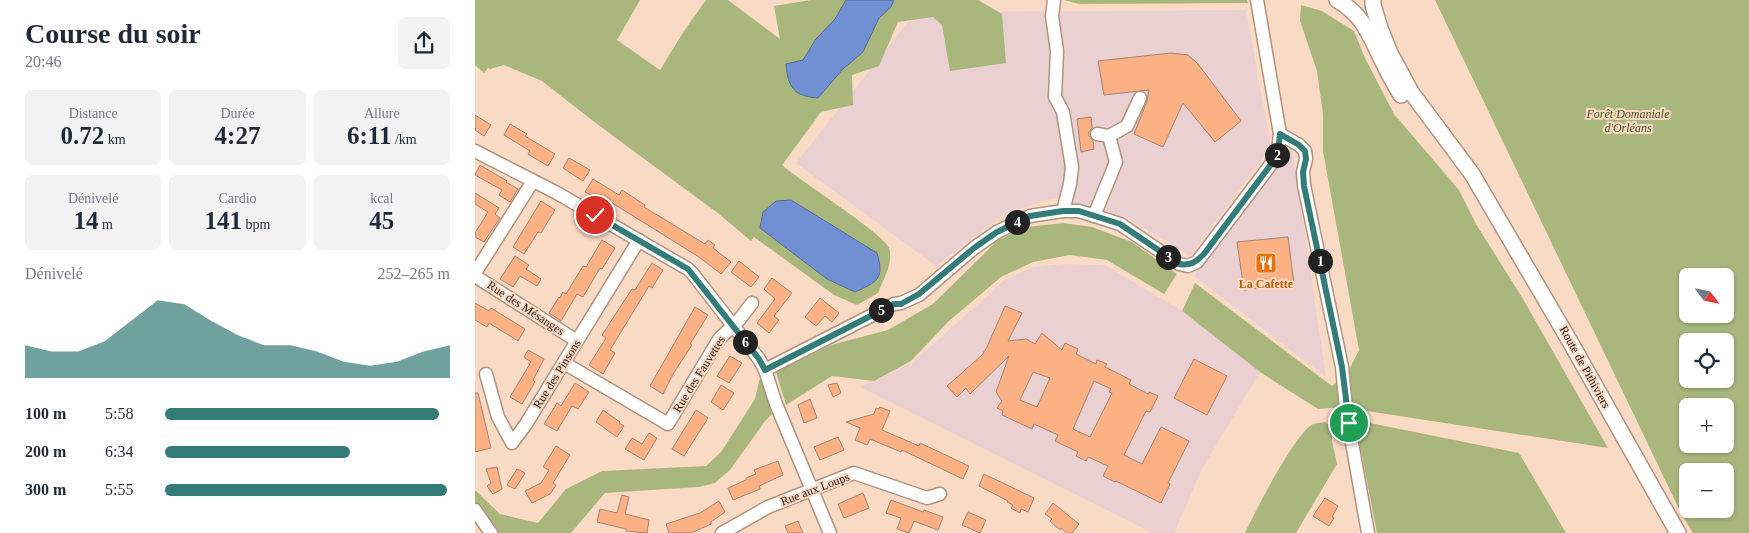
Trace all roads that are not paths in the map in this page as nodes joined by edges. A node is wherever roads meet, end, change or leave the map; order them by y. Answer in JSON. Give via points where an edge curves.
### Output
{"nodes":[{"id":1,"x":1054,"y":0,"type":"edge"},
{"id":2,"x":1257,"y":0,"type":"edge"},
{"id":3,"x":1337,"y":0,"type":"edge"},
{"id":4,"x":1373,"y":0,"type":"edge"},
{"id":5,"x":1140,"y":98,"type":"dead end"},
{"id":6,"x":1280,"y":134,"type":"junction"},
{"id":7,"x":475,"y":151,"type":"edge"},
{"id":8,"x":533,"y":181,"type":"junction"},
{"id":9,"x":1488,"y":203,"type":"junction"},
{"id":10,"x":1063,"y":211,"type":"junction"},
{"id":11,"x":1094,"y":216,"type":"junction"},
{"id":12,"x":639,"y":240,"type":"junction"},
{"id":13,"x":475,"y":274,"type":"edge"},
{"id":14,"x":752,"y":304,"type":"dead end"},
{"id":15,"x":732,"y":326,"type":"junction"},
{"id":16,"x":577,"y":341,"type":"junction"},
{"id":17,"x":564,"y":363,"type":"junction"},
{"id":18,"x":765,"y":370,"type":"junction"},
{"id":19,"x":486,"y":374,"type":"dead end"},
{"id":20,"x":813,"y":490,"type":"junction"},
{"id":21,"x":940,"y":494,"type":"dead end"},
{"id":22,"x":475,"y":510,"type":"edge"},
{"id":23,"x":491,"y":533,"type":"edge"},
{"id":24,"x":722,"y":533,"type":"edge"},
{"id":25,"x":830,"y":533,"type":"edge"},
{"id":26,"x":1368,"y":533,"type":"edge"},
{"id":27,"x":1678,"y":533,"type":"edge"}],
"edges":[{"from":1,"to":10,"type":"street","via":[[1055,97],[1063,112],[1072,167]]},
{"from":2,"to":6,"type":"street"},
{"from":3,"to":9,"type":"main road","name":"Route de Pithiviers","via":[[1362,20],[1406,102]]},
{"from":4,"to":9,"type":"main road","name":"Route de Pithiviers","via":[[1390,53],[1411,92],[1472,174]]},
{"from":5,"to":11,"type":"street","via":[[1127,126],[1103,135],[1116,162]]},
{"from":6,"to":11,"type":"street","via":[[1275,159],[1204,254],[1188,266],[1179,264],[1120,224]]},
{"from":6,"to":26,"type":"street","via":[[1305,151],[1304,186],[1342,367],[1346,409]]},
{"from":7,"to":8,"type":"street"},
{"from":8,"to":12,"type":"street"},
{"from":8,"to":13,"type":"street","name":"Rue des Mésanges"},
{"from":9,"to":27,"type":"main road","name":"Route de Pithiviers"},
{"from":10,"to":11,"type":"street","via":[[1079,211]]},
{"from":10,"to":18,"type":"street","via":[[1030,216],[997,232],[919,294]]},
{"from":12,"to":15,"type":"street","via":[[688,269]]},
{"from":12,"to":16,"type":"street","name":"Rue des Pinsons"},
{"from":13,"to":16,"type":"street","name":"Rue des Mésanges"},
{"from":14,"to":15,"type":"street"},
{"from":15,"to":17,"type":"street","name":"Rue des Fauvettes","via":[[719,339],[668,424]]},
{"from":15,"to":18,"type":"street"},
{"from":16,"to":17,"type":"street","name":"Rue des Pinsons"},
{"from":17,"to":19,"type":"street","name":"Rue des Pinsons","via":[[512,444],[498,418]]},
{"from":18,"to":20,"type":"street"},
{"from":20,"to":21,"type":"street","name":"Rue aux Loups","via":[[854,473],[927,498]]},
{"from":20,"to":24,"type":"street","name":"Rue aux Loups","via":[[767,507]]},
{"from":20,"to":25,"type":"street"},
{"from":22,"to":23,"type":"street"}]}
